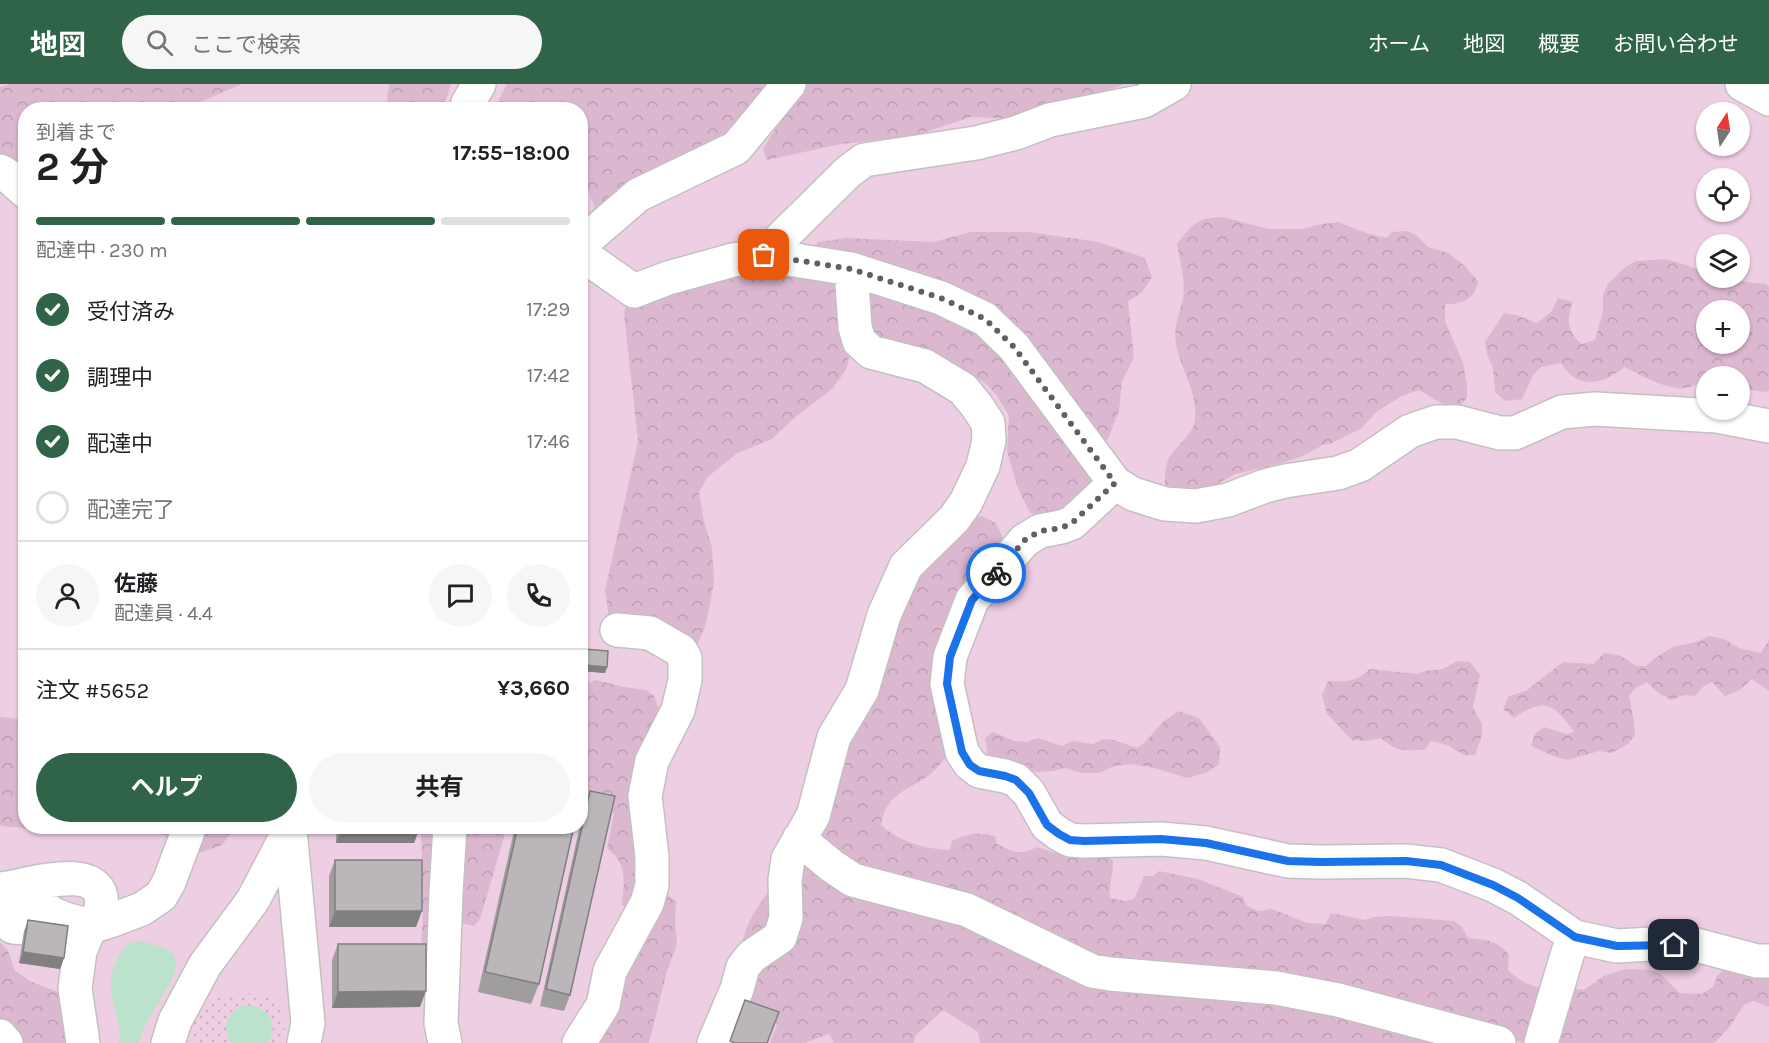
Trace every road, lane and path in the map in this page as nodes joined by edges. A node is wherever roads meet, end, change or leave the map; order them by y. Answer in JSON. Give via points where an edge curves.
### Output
{"nodes":[{"id":1,"x":479,"y":84,"type":"edge"},
{"id":2,"x":789,"y":84,"type":"edge"},
{"id":3,"x":1174,"y":84,"type":"edge"},
{"id":4,"x":1742,"y":84,"type":"edge"},
{"id":5,"x":1769,"y":99,"type":"edge"},
{"id":6,"x":469,"y":102,"type":"edge"},
{"id":7,"x":0,"y":171,"type":"edge"},
{"id":8,"x":18,"y":185,"type":"edge"},
{"id":9,"x":588,"y":238,"type":"edge"},
{"id":10,"x":764,"y":255,"type":"junction"},
{"id":11,"x":588,"y":259,"type":"edge"},
{"id":12,"x":851,"y":269,"type":"junction"},
{"id":13,"x":1769,"y":426,"type":"edge"},
{"id":14,"x":1115,"y":483,"type":"junction"},
{"id":15,"x":617,"y":630,"type":"dead end"},
{"id":16,"x":187,"y":834,"type":"edge"},
{"id":17,"x":287,"y":834,"type":"edge"},
{"id":18,"x":291,"y":834,"type":"edge"},
{"id":19,"x":450,"y":834,"type":"edge"},
{"id":20,"x":799,"y":839,"type":"junction"},
{"id":21,"x":0,"y":889,"type":"edge"},
{"id":22,"x":91,"y":929,"type":"junction"},
{"id":23,"x":1575,"y":937,"type":"junction"},
{"id":24,"x":1769,"y":961,"type":"edge"},
{"id":25,"x":0,"y":1036,"type":"edge"},
{"id":26,"x":6,"y":1043,"type":"edge"},
{"id":27,"x":83,"y":1043,"type":"edge"},
{"id":28,"x":168,"y":1043,"type":"edge"},
{"id":29,"x":304,"y":1043,"type":"edge"},
{"id":30,"x":445,"y":1043,"type":"edge"},
{"id":31,"x":579,"y":1043,"type":"edge"},
{"id":32,"x":714,"y":1043,"type":"edge"},
{"id":33,"x":1499,"y":1043,"type":"edge"},
{"id":34,"x":1541,"y":1043,"type":"edge"}],
"edges":[{"from":1,"to":6,"type":"lane"},
{"from":2,"to":9,"type":"lane","via":[[736,148],[638,195]]},
{"from":3,"to":10,"type":"lane","via":[[1144,101],[1050,120],[976,143],[864,160]]},
{"from":4,"to":5,"type":"lane"},
{"from":7,"to":8,"type":"lane"},
{"from":10,"to":11,"type":"lane","via":[[668,278],[634,291]]},
{"from":10,"to":12,"type":"lane"},
{"from":12,"to":14,"type":"lane","via":[[941,298],[985,319],[1014,347]]},
{"from":12,"to":20,"type":"lane","via":[[859,341],[871,352],[926,366],[963,389],[987,423],[989,440],[983,466],[966,502],[906,566],[884,615],[862,690],[834,737],[813,816]]},
{"from":13,"to":14,"type":"lane","via":[[1717,416],[1595,409],[1562,412],[1515,433],[1436,422],[1410,431],[1360,465],[1338,473],[1265,486],[1228,500],[1196,506],[1165,504],[1133,494]]},
{"from":14,"to":23,"type":"lane","via":[[1072,523],[1040,531],[1025,540],[972,600],[950,657],[947,684],[962,752],[970,765],[1016,780],[1029,793],[1047,825],[1070,840],[1161,839],[1206,843],[1288,861],[1406,861],[1441,865],[1518,898]]},
{"from":15,"to":31,"type":"lane","via":[[650,633],[681,651],[685,658],[685,680],[678,710],[652,761],[645,796],[652,857],[652,885],[647,903],[610,971],[603,1005]]},
{"from":16,"to":22,"type":"lane","via":[[161,896],[142,909]]},
{"from":17,"to":28,"type":"lane","via":[[253,900],[206,965],[175,1021]]},
{"from":18,"to":29,"type":"lane","via":[[308,1023]]},
{"from":19,"to":30,"type":"lane","via":[[441,1023]]},
{"from":20,"to":32,"type":"lane","via":[[788,859],[786,918],[780,937],[743,967]]},
{"from":20,"to":33,"type":"lane","via":[[853,880],[967,910],[1092,971],[1276,988],[1338,1000]]},
{"from":21,"to":22,"type":"lane","via":[[83,879],[101,893],[101,910]]},
{"from":22,"to":27,"type":"lane","via":[[80,951],[75,988]]},
{"from":23,"to":24,"type":"lane","via":[[1617,946],[1696,945]]},
{"from":23,"to":34,"type":"lane"},
{"from":25,"to":26,"type":"lane"}]}
